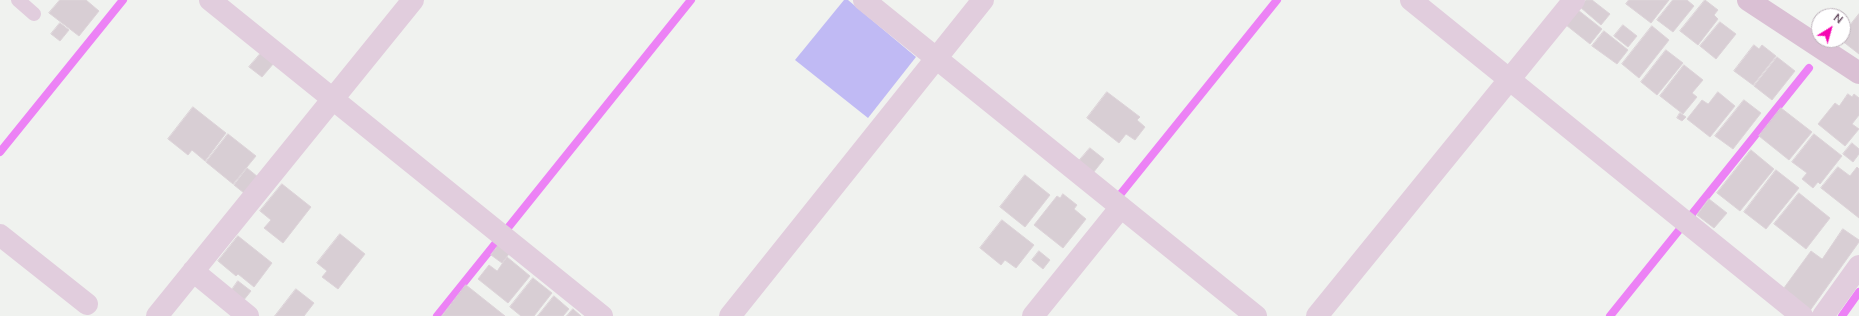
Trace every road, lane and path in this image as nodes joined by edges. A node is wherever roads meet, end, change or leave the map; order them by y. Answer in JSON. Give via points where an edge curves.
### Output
{"nodes":[{"id":1,"x":18,"y":0,"type":"edge"},
{"id":2,"x":210,"y":0,"type":"edge"},
{"id":3,"x":413,"y":0,"type":"edge"},
{"id":4,"x":864,"y":0,"type":"edge"},
{"id":5,"x":983,"y":0,"type":"edge"},
{"id":6,"x":1411,"y":0,"type":"edge"},
{"id":7,"x":1574,"y":0,"type":"edge"},
{"id":8,"x":1748,"y":0,"type":"edge"},
{"id":9,"x":34,"y":14,"type":"dead end"},
{"id":10,"x":937,"y":58,"type":"junction"},
{"id":11,"x":1859,"y":73,"type":"edge"},
{"id":12,"x":1510,"y":80,"type":"junction"},
{"id":13,"x":333,"y":99,"type":"junction"},
{"id":14,"x":1121,"y":207,"type":"junction"},
{"id":15,"x":0,"y":235,"type":"edge"},
{"id":16,"x":1859,"y":266,"type":"edge"},
{"id":17,"x":193,"y":272,"type":"junction"},
{"id":18,"x":89,"y":312,"type":"edge"},
{"id":19,"x":157,"y":316,"type":"edge"},
{"id":20,"x":248,"y":316,"type":"edge"},
{"id":21,"x":602,"y":316,"type":"edge"},
{"id":22,"x":730,"y":316,"type":"edge"},
{"id":23,"x":1033,"y":316,"type":"edge"},
{"id":24,"x":1256,"y":316,"type":"edge"},
{"id":25,"x":1317,"y":316,"type":"edge"},
{"id":26,"x":1802,"y":316,"type":"edge"},
{"id":27,"x":1823,"y":316,"type":"edge"}],
"edges":[{"from":1,"to":9,"type":"lane"},
{"from":2,"to":13,"type":"street"},
{"from":3,"to":13,"type":"street"},
{"from":4,"to":10,"type":"street"},
{"from":5,"to":10,"type":"street"},
{"from":6,"to":12,"type":"street"},
{"from":7,"to":12,"type":"street"},
{"from":8,"to":11,"type":"main road"},
{"from":10,"to":14,"type":"street"},
{"from":10,"to":22,"type":"street"},
{"from":12,"to":25,"type":"street"},
{"from":12,"to":26,"type":"street"},
{"from":13,"to":17,"type":"street"},
{"from":13,"to":21,"type":"street"},
{"from":14,"to":23,"type":"street"},
{"from":14,"to":24,"type":"street"},
{"from":15,"to":18,"type":"street"},
{"from":16,"to":27,"type":"street"},
{"from":17,"to":19,"type":"street"},
{"from":17,"to":20,"type":"street"}]}
